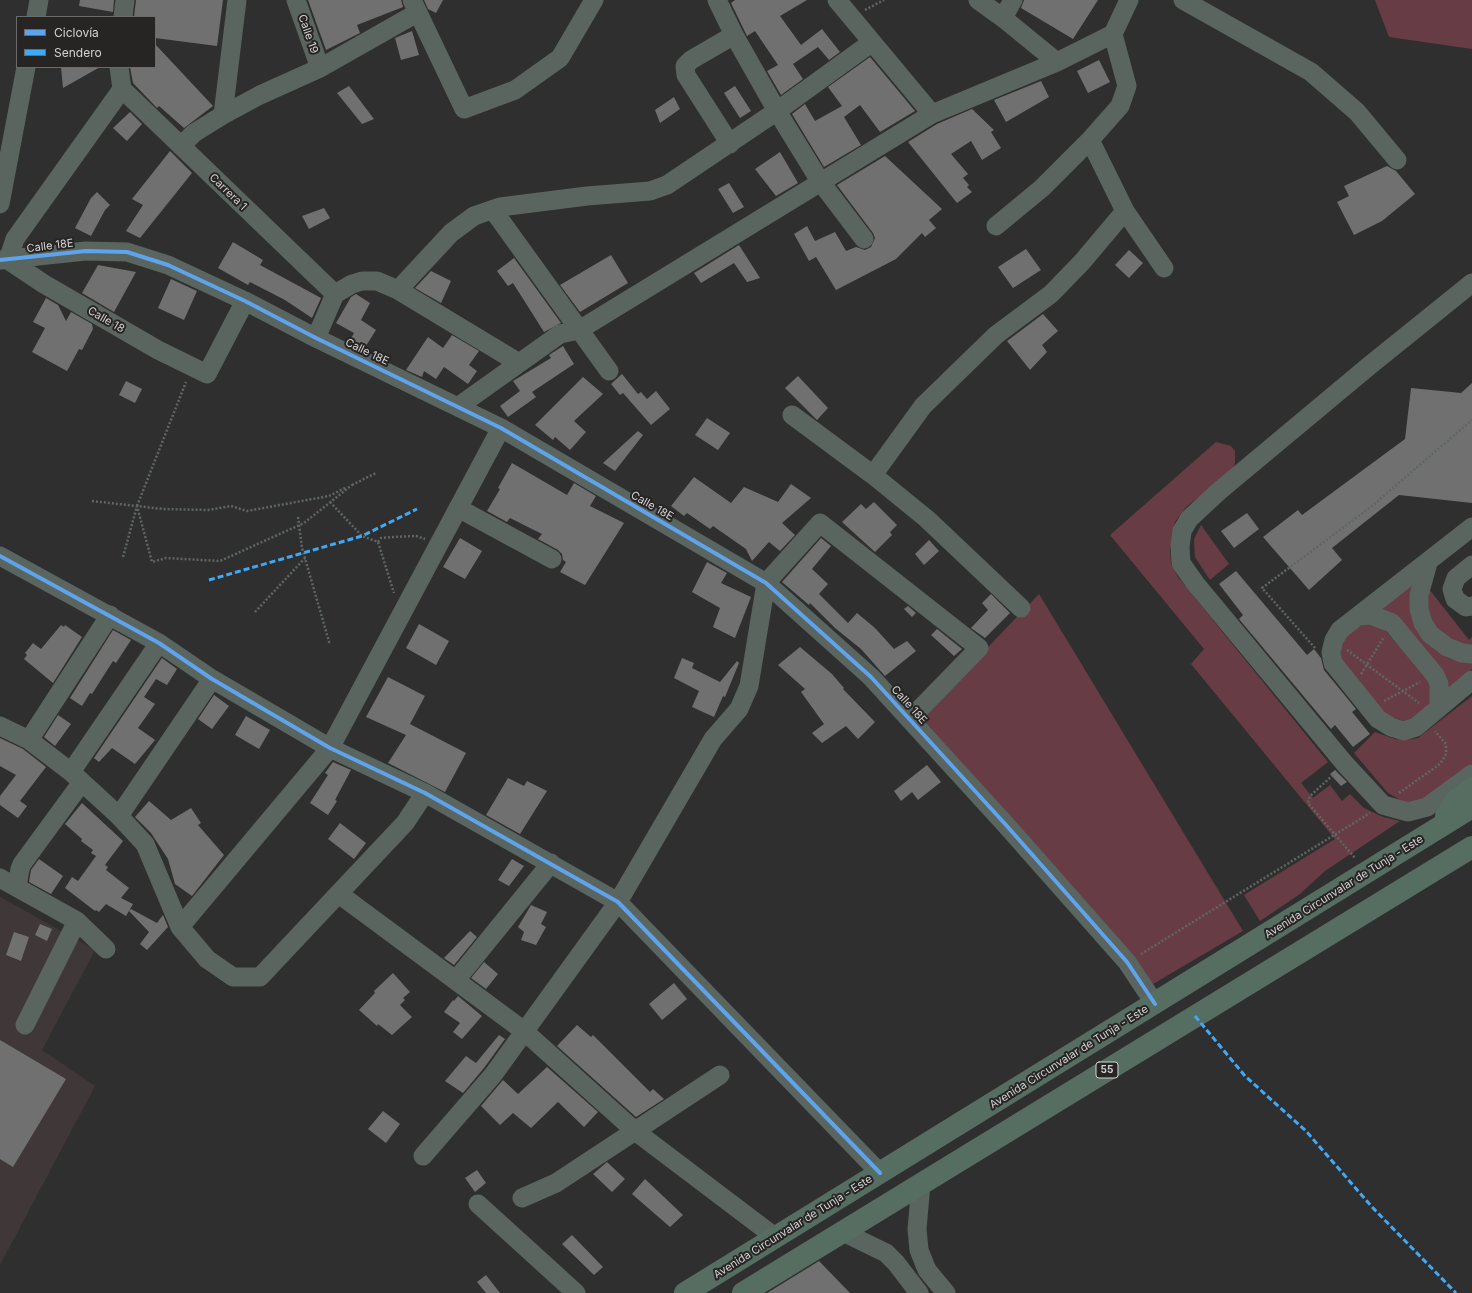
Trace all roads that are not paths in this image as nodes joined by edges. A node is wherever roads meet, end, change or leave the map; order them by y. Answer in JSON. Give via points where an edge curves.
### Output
{"nodes":[{"id":1,"x":39,"y":0,"type":"edge"},
{"id":2,"x":125,"y":0,"type":"edge"},
{"id":3,"x":237,"y":0,"type":"edge"},
{"id":4,"x":296,"y":0,"type":"edge"},
{"id":5,"x":594,"y":0,"type":"edge"},
{"id":6,"x":717,"y":0,"type":"edge"},
{"id":7,"x":837,"y":0,"type":"edge"},
{"id":8,"x":978,"y":0,"type":"edge"},
{"id":9,"x":1013,"y":0,"type":"edge"},
{"id":10,"x":1129,"y":0,"type":"edge"},
{"id":11,"x":1184,"y":0,"type":"edge"},
{"id":12,"x":415,"y":6,"type":"edge"},
{"id":13,"x":36,"y":16,"type":"edge"},
{"id":14,"x":123,"y":16,"type":"edge"},
{"id":15,"x":1003,"y":18,"type":"junction"},
{"id":16,"x":1113,"y":34,"type":"junction"},
{"id":17,"x":734,"y":35,"type":"junction"},
{"id":18,"x":871,"y":42,"type":"junction"},
{"id":19,"x":1057,"y":62,"type":"junction"},
{"id":20,"x":26,"y":68,"type":"edge"},
{"id":21,"x":119,"y":68,"type":"edge"},
{"id":22,"x":320,"y":68,"type":"junction"},
{"id":23,"x":122,"y":89,"type":"junction"},
{"id":24,"x":777,"y":111,"type":"junction"},
{"id":25,"x":932,"y":114,"type":"junction"},
{"id":26,"x":223,"y":115,"type":"junction"},
{"id":27,"x":1090,"y":140,"type":"junction"},
{"id":28,"x":730,"y":144,"type":"junction"},
{"id":29,"x":180,"y":146,"type":"junction"},
{"id":30,"x":1397,"y":160,"type":"dead end"},
{"id":31,"x":820,"y":181,"type":"junction"},
{"id":32,"x":0,"y":204,"type":"edge"},
{"id":33,"x":494,"y":210,"type":"junction"},
{"id":34,"x":1125,"y":211,"type":"junction"},
{"id":35,"x":996,"y":226,"type":"dead end"},
{"id":36,"x":864,"y":239,"type":"dead end"},
{"id":37,"x":4,"y":260,"type":"edge"},
{"id":38,"x":1164,"y":268,"type":"dead end"},
{"id":39,"x":1472,"y":283,"type":"edge"},
{"id":40,"x":398,"y":290,"type":"junction"},
{"id":41,"x":336,"y":294,"type":"junction"},
{"id":42,"x":245,"y":301,"type":"junction"},
{"id":43,"x":579,"y":330,"type":"junction"},
{"id":44,"x":316,"y":338,"type":"junction"},
{"id":45,"x":519,"y":363,"type":"junction"},
{"id":46,"x":609,"y":371,"type":"dead end"},
{"id":47,"x":459,"y":406,"type":"junction"},
{"id":48,"x":792,"y":415,"type":"dead end"},
{"id":49,"x":501,"y":428,"type":"junction"},
{"id":50,"x":873,"y":475,"type":"junction"},
{"id":51,"x":458,"y":508,"type":"junction"},
{"id":52,"x":1472,"y":527,"type":"edge"},
{"id":53,"x":0,"y":556,"type":"edge"},
{"id":54,"x":552,"y":558,"type":"dead end"},
{"id":55,"x":1428,"y":563,"type":"junction"},
{"id":56,"x":1472,"y":565,"type":"edge"},
{"id":57,"x":766,"y":583,"type":"junction"},
{"id":58,"x":1472,"y":606,"type":"edge"},
{"id":59,"x":1021,"y":608,"type":"dead end"},
{"id":60,"x":110,"y":615,"type":"junction"},
{"id":61,"x":1358,"y":616,"type":"junction"},
{"id":62,"x":160,"y":643,"type":"junction"},
{"id":63,"x":1472,"y":654,"type":"edge"},
{"id":64,"x":212,"y":679,"type":"junction"},
{"id":65,"x":1472,"y":680,"type":"edge"},
{"id":66,"x":1432,"y":713,"type":"junction"},
{"id":67,"x":910,"y":719,"type":"junction"},
{"id":68,"x":0,"y":726,"type":"edge"},
{"id":69,"x":29,"y":740,"type":"junction"},
{"id":70,"x":330,"y":748,"type":"junction"},
{"id":71,"x":1472,"y":774,"type":"edge"},
{"id":72,"x":77,"y":777,"type":"junction"},
{"id":73,"x":1472,"y":788,"type":"edge"},
{"id":74,"x":425,"y":793,"type":"junction"},
{"id":75,"x":1472,"y":807,"type":"edge"},
{"id":76,"x":120,"y":816,"type":"junction"},
{"id":77,"x":1438,"y":829,"type":"junction"},
{"id":78,"x":1472,"y":847,"type":"edge"},
{"id":79,"x":551,"y":863,"type":"junction"},
{"id":80,"x":0,"y":878,"type":"edge"},
{"id":81,"x":17,"y":887,"type":"junction"},
{"id":82,"x":339,"y":894,"type":"junction"},
{"id":83,"x":618,"y":902,"type":"junction"},
{"id":84,"x":77,"y":921,"type":"junction"},
{"id":85,"x":180,"y":927,"type":"junction"},
{"id":86,"x":106,"y":949,"type":"dead end"},
{"id":87,"x":456,"y":980,"type":"junction"},
{"id":88,"x":1155,"y":1004,"type":"junction"},
{"id":89,"x":24,"y":1024,"type":"dead end"},
{"id":90,"x":524,"y":1031,"type":"junction"},
{"id":91,"x":720,"y":1075,"type":"dead end"},
{"id":92,"x":635,"y":1131,"type":"junction"},
{"id":93,"x":423,"y":1156,"type":"dead end"},
{"id":94,"x":880,"y":1173,"type":"junction"},
{"id":95,"x":921,"y":1184,"type":"junction"},
{"id":96,"x":522,"y":1198,"type":"dead end"},
{"id":97,"x":478,"y":1204,"type":"dead end"},
{"id":98,"x":843,"y":1232,"type":"junction"},
{"id":99,"x":775,"y":1237,"type":"junction"},
{"id":100,"x":576,"y":1293,"type":"edge"},
{"id":101,"x":686,"y":1293,"type":"edge"},
{"id":102,"x":743,"y":1293,"type":"edge"},
{"id":103,"x":919,"y":1293,"type":"edge"},
{"id":104,"x":946,"y":1293,"type":"edge"}],
"edges":[{"from":1,"to":13,"type":"street"},
{"from":2,"to":14,"type":"street"},
{"from":3,"to":26,"type":"street"},
{"from":4,"to":22,"type":"street","name":"Calle 19"},
{"from":5,"to":12,"type":"street","via":[[560,58],[515,90],[464,109]]},
{"from":6,"to":17,"type":"street"},
{"from":7,"to":18,"type":"street"},
{"from":8,"to":15,"type":"street"},
{"from":9,"to":15,"type":"street"},
{"from":10,"to":16,"type":"street"},
{"from":11,"to":30,"type":"street","via":[[1311,72],[1357,112]]},
{"from":12,"to":22,"type":"street"},
{"from":15,"to":19,"type":"street"},
{"from":16,"to":19,"type":"street"},
{"from":16,"to":27,"type":"street","via":[[1127,86],[1125,96],[1120,106]]},
{"from":17,"to":24,"type":"street"},
{"from":17,"to":28,"type":"street","via":[[685,66],[686,75]]},
{"from":18,"to":24,"type":"street"},
{"from":18,"to":25,"type":"street"},
{"from":19,"to":25,"type":"street"},
{"from":20,"to":32,"type":"street"},
{"from":21,"to":23,"type":"street"},
{"from":22,"to":26,"type":"street"},
{"from":23,"to":29,"type":"street","name":"Carrera 1"},
{"from":23,"to":37,"type":"street","via":[[15,239]]},
{"from":24,"to":28,"type":"street"},
{"from":24,"to":31,"type":"street"},
{"from":25,"to":31,"type":"street"},
{"from":26,"to":29,"type":"street","via":[[194,133]]},
{"from":27,"to":34,"type":"street"},
{"from":27,"to":35,"type":"street","via":[[1042,188]]},
{"from":28,"to":33,"type":"street","via":[[667,185],[650,191],[587,196]]},
{"from":29,"to":41,"type":"street","name":"Carrera 1"},
{"from":31,"to":36,"type":"street"},
{"from":31,"to":43,"type":"street"},
{"from":33,"to":40,"type":"street","via":[[474,216],[451,233]]},
{"from":33,"to":43,"type":"street"},
{"from":34,"to":38,"type":"street"},
{"from":34,"to":50,"type":"street","via":[[1051,294],[996,335],[923,406]]},
{"from":37,"to":42,"type":"street","name":"Calle 18E","via":[[86,251],[127,252],[168,265]]},
{"from":37,"to":42,"type":"street","name":"Calle 18","via":[[158,350],[200,370]]},
{"from":39,"to":71,"type":"street","via":[[1218,492],[1189,519],[1182,532],[1180,547],[1181,563],[1195,583],[1345,764],[1383,805],[1408,812],[1427,807]]},
{"from":40,"to":41,"type":"street","via":[[377,281],[362,281]]},
{"from":40,"to":45,"type":"street"},
{"from":41,"to":44,"type":"street"},
{"from":42,"to":44,"type":"street","name":"Calle 18E"},
{"from":43,"to":45,"type":"street","via":[[560,334]]},
{"from":43,"to":46,"type":"street"},
{"from":44,"to":47,"type":"street","name":"Calle 18E"},
{"from":45,"to":47,"type":"street"},
{"from":47,"to":49,"type":"street","name":"Calle 18E"},
{"from":48,"to":50,"type":"street"},
{"from":49,"to":51,"type":"street"},
{"from":49,"to":57,"type":"street","name":"Calle 18E"},
{"from":50,"to":59,"type":"street","via":[[927,519]]},
{"from":51,"to":54,"type":"street"},
{"from":51,"to":70,"type":"street"},
{"from":52,"to":55,"type":"street"},
{"from":53,"to":60,"type":"street"},
{"from":55,"to":61,"type":"street"},
{"from":55,"to":63,"type":"street","via":[[1419,595],[1419,609],[1424,623],[1430,634],[1447,647]]},
{"from":56,"to":58,"type":"street","via":[[1456,578],[1452,589],[1455,600],[1466,607]]},
{"from":57,"to":67,"type":"street","name":"Calle 18E","via":[[871,677]]},
{"from":57,"to":67,"type":"street","via":[[820,523],[979,648]]},
{"from":57,"to":83,"type":"street","via":[[749,686],[739,709],[713,739]]},
{"from":60,"to":62,"type":"street"},
{"from":60,"to":69,"type":"street"},
{"from":61,"to":66,"type":"street","via":[[1372,615],[1392,623],[1435,675],[1439,684]]},
{"from":61,"to":66,"type":"street","via":[[1340,630],[1331,652],[1334,663],[1353,688],[1378,719],[1390,727],[1404,731],[1416,727]]},
{"from":62,"to":64,"type":"street"},
{"from":62,"to":72,"type":"street"},
{"from":64,"to":70,"type":"street"},
{"from":64,"to":76,"type":"street"},
{"from":65,"to":66,"type":"street"},
{"from":67,"to":88,"type":"street","name":"Calle 18E","via":[[1127,962]]},
{"from":68,"to":69,"type":"street"},
{"from":69,"to":72,"type":"street"},
{"from":70,"to":74,"type":"street"},
{"from":70,"to":85,"type":"street"},
{"from":72,"to":76,"type":"street"},
{"from":72,"to":81,"type":"street","via":[[22,864]]},
{"from":73,"to":77,"type":"highway","via":[[1456,800]]},
{"from":74,"to":79,"type":"street"},
{"from":74,"to":82,"type":"street","via":[[405,823]]},
{"from":75,"to":77,"type":"highway","name":"Avenida Circunvalar de Tunja - Este"},
{"from":76,"to":85,"type":"street","via":[[145,844]]},
{"from":77,"to":88,"type":"highway","name":"Avenida Circunvalar de Tunja - Este"},
{"from":78,"to":95,"type":"highway","number":"55"},
{"from":79,"to":83,"type":"street"},
{"from":79,"to":87,"type":"street"},
{"from":80,"to":81,"type":"street"},
{"from":81,"to":84,"type":"street"},
{"from":82,"to":85,"type":"street","via":[[260,977],[233,977],[207,959]]},
{"from":82,"to":87,"type":"street"},
{"from":83,"to":90,"type":"street"},
{"from":83,"to":94,"type":"street"},
{"from":84,"to":86,"type":"street"},
{"from":84,"to":89,"type":"street"},
{"from":87,"to":90,"type":"street"},
{"from":88,"to":94,"type":"highway","name":"Avenida Circunvalar de Tunja - Este"},
{"from":90,"to":92,"type":"street"},
{"from":90,"to":93,"type":"street","via":[[493,1075]]},
{"from":91,"to":92,"type":"street"},
{"from":92,"to":96,"type":"street","via":[[556,1183]]},
{"from":92,"to":99,"type":"street"},
{"from":94,"to":99,"type":"highway","name":"Avenida Circunvalar de Tunja - Este"},
{"from":95,"to":98,"type":"highway","number":"55"},
{"from":95,"to":104,"type":"street","via":[[917,1229],[919,1250],[927,1270]]},
{"from":97,"to":100,"type":"street"},
{"from":98,"to":102,"type":"highway","number":"55"},
{"from":98,"to":103,"type":"street","via":[[886,1253]]},
{"from":99,"to":101,"type":"highway","name":"Avenida Circunvalar de Tunja - Este"}]}
